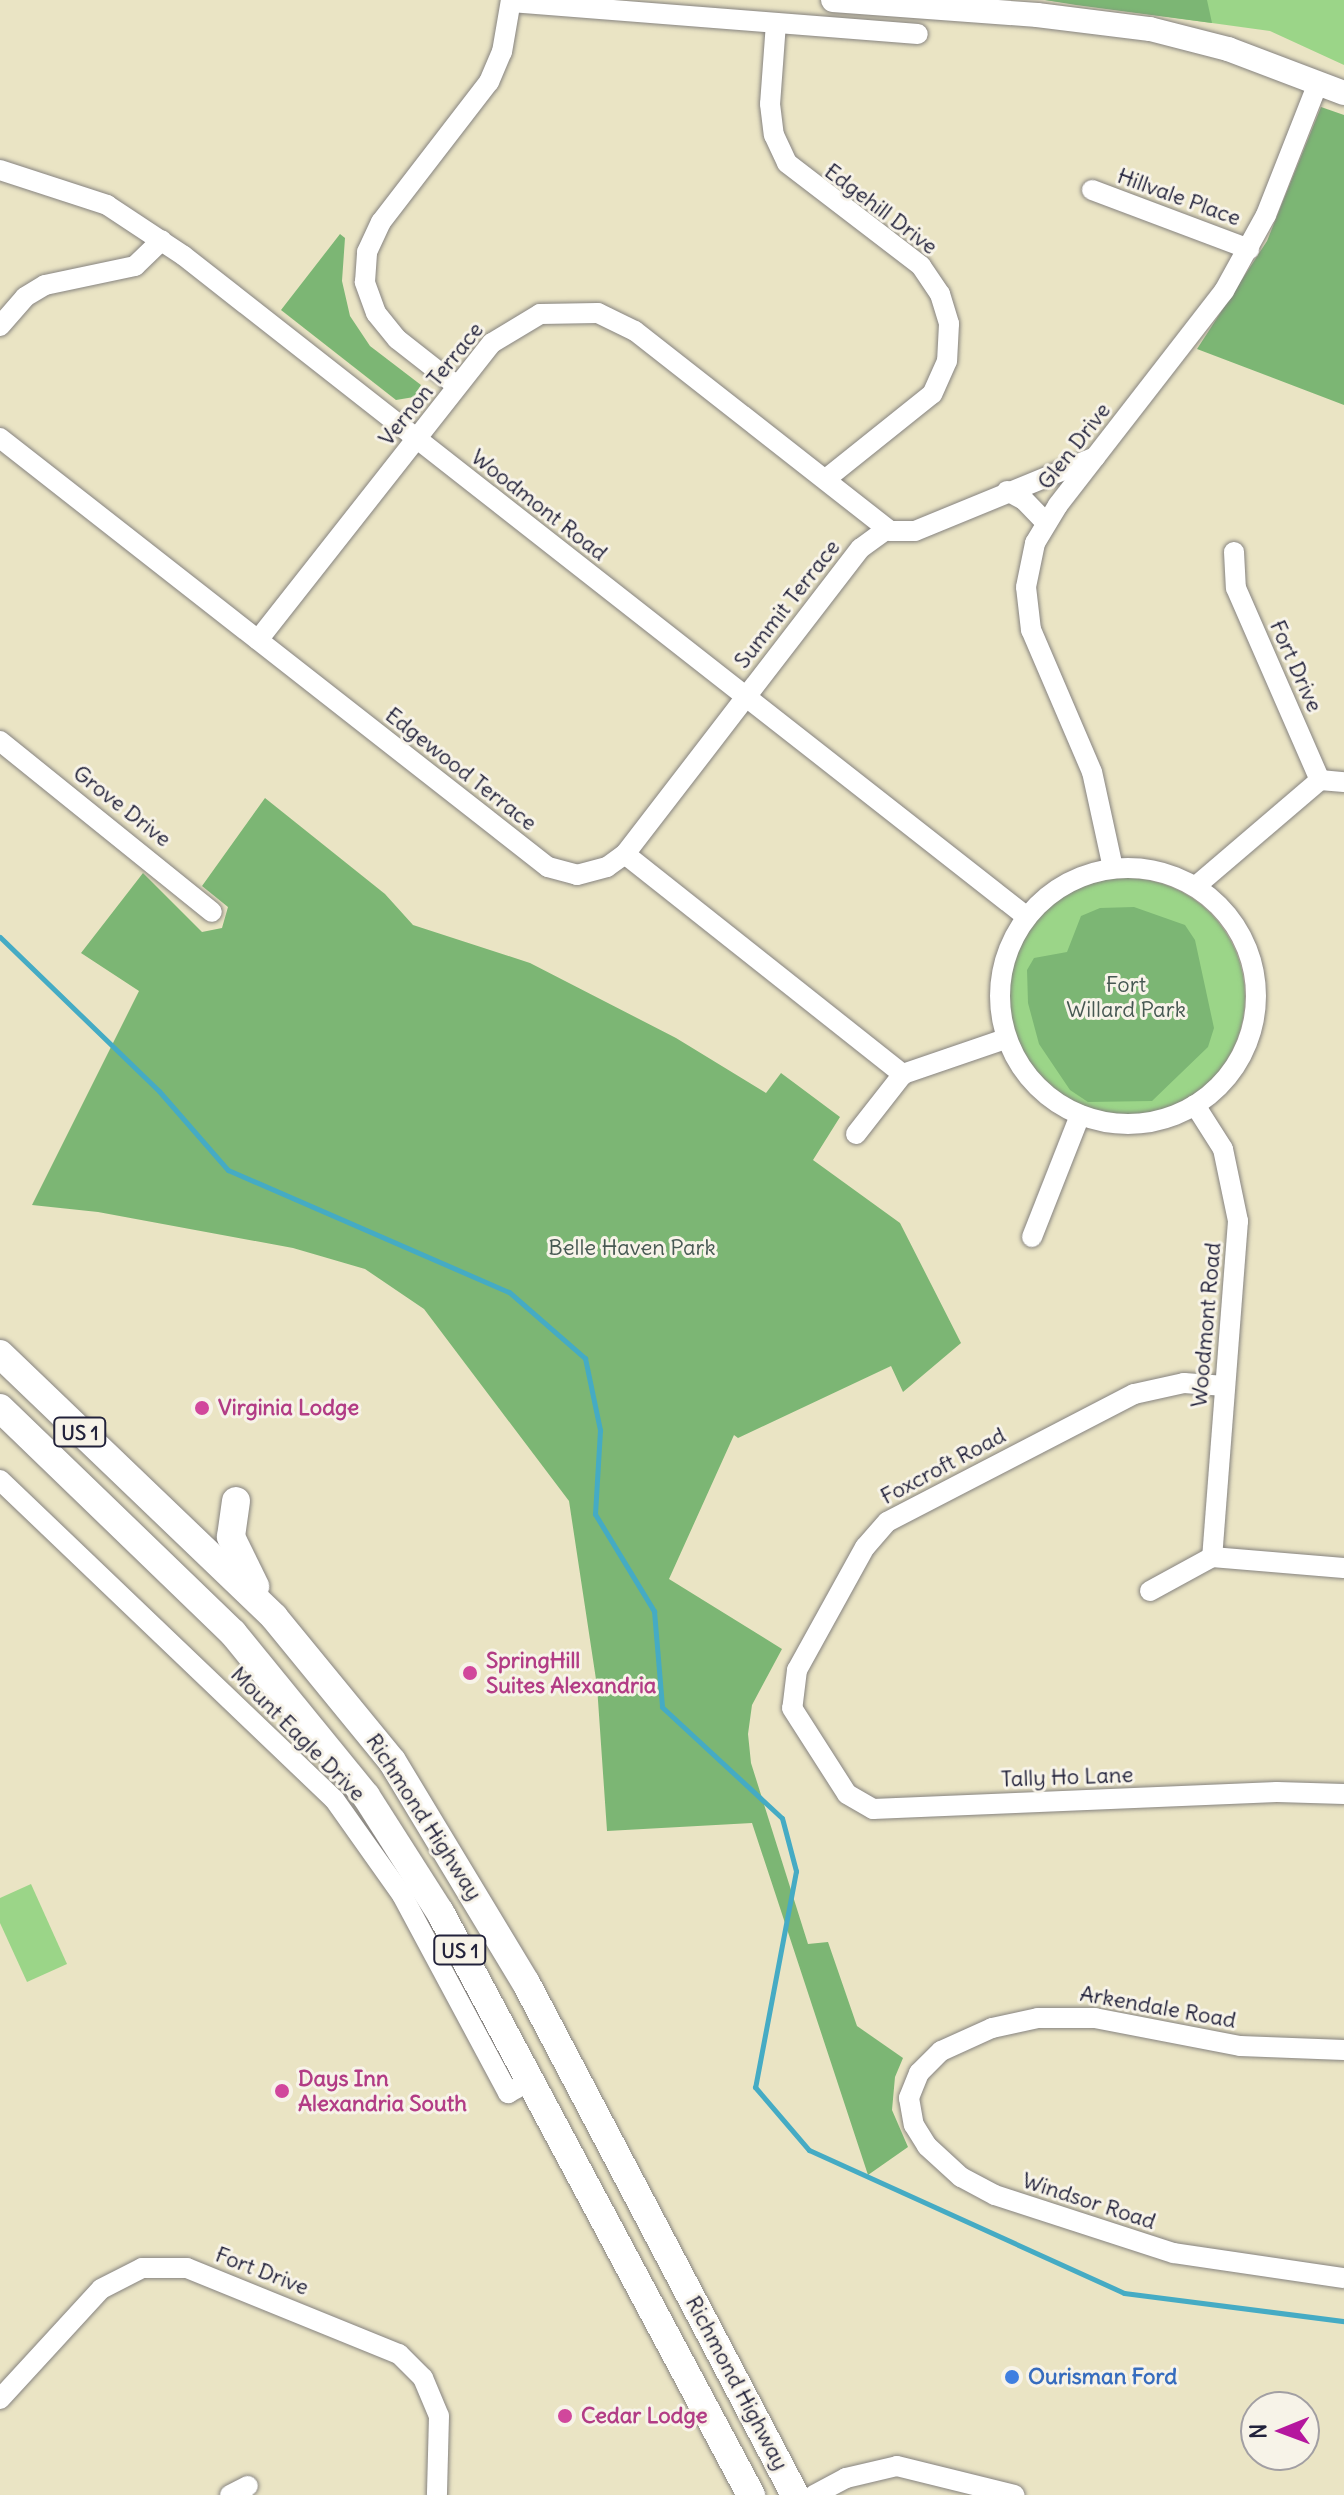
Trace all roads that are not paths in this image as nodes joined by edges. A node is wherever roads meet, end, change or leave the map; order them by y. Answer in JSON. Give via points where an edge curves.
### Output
{"nodes":[{"id":1,"x":833,"y":0,"type":"edge"},
{"id":2,"x":511,"y":1,"type":"edge"},
{"id":3,"x":895,"y":5,"type":"junction"},
{"id":4,"x":776,"y":23,"type":"junction"},
{"id":5,"x":893,"y":31,"type":"junction"},
{"id":6,"x":918,"y":34,"type":"dead end"},
{"id":7,"x":1318,"y":83,"type":"junction"},
{"id":8,"x":1344,"y":93,"type":"edge"},
{"id":9,"x":0,"y":170,"type":"edge"},
{"id":10,"x":1092,"y":190,"type":"dead end"},
{"id":11,"x":162,"y":240,"type":"junction"},
{"id":12,"x":1249,"y":249,"type":"junction"},
{"id":13,"x":0,"y":326,"type":"edge"},
{"id":14,"x":457,"y":386,"type":"junction"},
{"id":15,"x":0,"y":438,"type":"edge"},
{"id":16,"x":416,"y":438,"type":"junction"},
{"id":17,"x":1095,"y":457,"type":"junction"},
{"id":18,"x":826,"y":479,"type":"junction"},
{"id":19,"x":1007,"y":491,"type":"junction"},
{"id":20,"x":1046,"y":523,"type":"junction"},
{"id":21,"x":887,"y":529,"type":"junction"},
{"id":22,"x":1234,"y":552,"type":"dead end"},
{"id":23,"x":258,"y":640,"type":"junction"},
{"id":24,"x":745,"y":696,"type":"junction"},
{"id":25,"x":0,"y":741,"type":"edge"},
{"id":26,"x":1320,"y":780,"type":"junction"},
{"id":27,"x":1344,"y":782,"type":"edge"},
{"id":28,"x":625,"y":854,"type":"junction"},
{"id":29,"x":1113,"y":868,"type":"junction"},
{"id":30,"x":1196,"y":886,"type":"junction"},
{"id":31,"x":212,"y":912,"type":"dead end"},
{"id":32,"x":1027,"y":917,"type":"junction"},
{"id":33,"x":1005,"y":1039,"type":"junction"},
{"id":34,"x":903,"y":1074,"type":"junction"},
{"id":35,"x":1195,"y":1105,"type":"junction"},
{"id":36,"x":1080,"y":1115,"type":"junction"},
{"id":37,"x":856,"y":1134,"type":"dead end"},
{"id":38,"x":1032,"y":1237,"type":"dead end"},
{"id":39,"x":0,"y":1354,"type":"edge"},
{"id":40,"x":1225,"y":1386,"type":"junction"},
{"id":41,"x":0,"y":1408,"type":"edge"},
{"id":42,"x":0,"y":1480,"type":"edge"},
{"id":43,"x":236,"y":1501,"type":"dead end"},
{"id":44,"x":1212,"y":1557,"type":"junction"},
{"id":45,"x":1344,"y":1568,"type":"edge"},
{"id":46,"x":1150,"y":1591,"type":"dead end"},
{"id":47,"x":274,"y":1617,"type":"junction"},
{"id":48,"x":819,"y":1753,"type":"joint"},
{"id":49,"x":1344,"y":1794,"type":"edge"},
{"id":50,"x":1344,"y":2050,"type":"edge"},
{"id":51,"x":927,"y":2063,"type":"joint"},
{"id":52,"x":530,"y":2081,"type":"junction"},
{"id":53,"x":1344,"y":2278,"type":"edge"},
{"id":54,"x":0,"y":2399,"type":"edge"},
{"id":55,"x":437,"y":2495,"type":"edge"},
{"id":56,"x":751,"y":2495,"type":"edge"},
{"id":57,"x":795,"y":2495,"type":"edge"},
{"id":58,"x":814,"y":2495,"type":"edge"},
{"id":59,"x":1014,"y":2495,"type":"edge"}],
"edges":[{"from":1,"to":3,"type":"main road"},
{"from":2,"to":4,"type":"street"},
{"from":2,"to":14,"type":"street","via":[[502,52],[489,82],[381,222],[365,266],[369,298],[388,330]]},
{"from":3,"to":5,"type":"street"},
{"from":3,"to":7,"type":"main road","via":[[1150,29],[1228,49]]},
{"from":4,"to":5,"type":"street"},
{"from":4,"to":18,"type":"street","name":"Edgehill Drive","via":[[771,124],[787,163],[921,266],[940,294],[949,324],[947,361],[932,394]]},
{"from":5,"to":6,"type":"street"},
{"from":7,"to":8,"type":"main road"},
{"from":7,"to":12,"type":"street","name":"Glen Drive"},
{"from":9,"to":11,"type":"street","name":"Woodmont Road","via":[[69,189]]},
{"from":10,"to":12,"type":"street","name":"Hillvale Place"},
{"from":11,"to":13,"type":"street","via":[[135,266],[45,285],[25,297]]},
{"from":11,"to":16,"type":"street","name":"Woodmont Road"},
{"from":12,"to":17,"type":"street","name":"Glen Drive","via":[[1194,334]]},
{"from":14,"to":16,"type":"street","name":"Vernon Terrace"},
{"from":14,"to":18,"type":"street","name":"Vernon Terrace","via":[[492,343],[521,321],[559,310],[598,313],[635,331]]},
{"from":15,"to":23,"type":"street","name":"Edgewood Terrace"},
{"from":16,"to":23,"type":"street","name":"Vernon Terrace"},
{"from":16,"to":24,"type":"street","name":"Woodmont Road"},
{"from":17,"to":19,"type":"street"},
{"from":17,"to":20,"type":"street","name":"Glen Drive"},
{"from":18,"to":21,"type":"street","name":"Vernon Terrace"},
{"from":19,"to":20,"type":"street"},
{"from":19,"to":21,"type":"street","via":[[915,531]]},
{"from":20,"to":29,"type":"street","name":"Glen Drive","via":[[1027,573],[1028,616],[1092,772]]},
{"from":21,"to":24,"type":"street","name":"Summit Terrace","via":[[861,548]]},
{"from":22,"to":26,"type":"street","name":"Fort Drive","via":[[1236,588]]},
{"from":23,"to":28,"type":"street","name":"Edgewood Terrace","via":[[548,867],[591,874]]},
{"from":24,"to":28,"type":"street","name":"Summit Terrace"},
{"from":24,"to":32,"type":"street","name":"Woodmont Road"},
{"from":25,"to":31,"type":"street","name":"Grove Drive"},
{"from":26,"to":27,"type":"street"},
{"from":26,"to":30,"type":"street"},
{"from":28,"to":34,"type":"street"},
{"from":29,"to":30,"type":"street","via":[[1162,873]]},
{"from":29,"to":32,"type":"street","via":[[1057,889]]},
{"from":30,"to":35,"type":"street","via":[[1242,936],[1253,965],[1258,1007],[1238,1062]]},
{"from":32,"to":33,"type":"street","via":[[1001,976]]},
{"from":33,"to":34,"type":"street"},
{"from":33,"to":36,"type":"street","via":[[1037,1087]]},
{"from":34,"to":37,"type":"street"},
{"from":35,"to":36,"type":"street","via":[[1141,1124]]},
{"from":35,"to":40,"type":"street","name":"Woodmont Road","via":[[1223,1149],[1235,1190],[1238,1239]]},
{"from":36,"to":38,"type":"street"},
{"from":39,"to":47,"type":"highway","name":"Richmond Highway","number":"US 1"},
{"from":40,"to":44,"type":"street","name":"Woodmont Road"},
{"from":40,"to":48,"type":"street","name":"Foxcroft Road","via":[[1184,1383],[1134,1394],[881,1528],[865,1547],[792,1680],[792,1708]]},
{"from":41,"to":52,"type":"highway","name":"Richmond Highway","number":"US 1","via":[[233,1633],[328,1745],[440,1912]]},
{"from":42,"to":52,"type":"street","name":"Mount Eagle Drive","via":[[334,1799],[402,1895],[508,2093]]},
{"from":43,"to":47,"type":"highway","via":[[230,1532],[234,1550]]},
{"from":44,"to":45,"type":"street"},
{"from":44,"to":46,"type":"street"},
{"from":47,"to":57,"type":"highway","name":"Richmond Highway","number":"US 1","via":[[392,1761],[458,1862]]},
{"from":48,"to":49,"type":"street","name":"Tally Ho Lane","via":[[852,1799],[873,1809],[1277,1792]]},
{"from":50,"to":51,"type":"street","name":"Arkendale Road","via":[[1240,2046],[1066,2016],[992,2028]]},
{"from":51,"to":53,"type":"street","name":"Windsor Road","via":[[912,2085],[914,2125],[940,2160],[979,2188],[1083,2227],[1174,2253]]},
{"from":52,"to":56,"type":"highway","name":"Richmond Highway","number":"US 1"},
{"from":54,"to":55,"type":"street","name":"Fort Drive","via":[[101,2289],[142,2268],[187,2268],[399,2354],[423,2378],[439,2416]]},
{"from":58,"to":59,"type":"street","via":[[846,2478],[897,2466]]}]}
